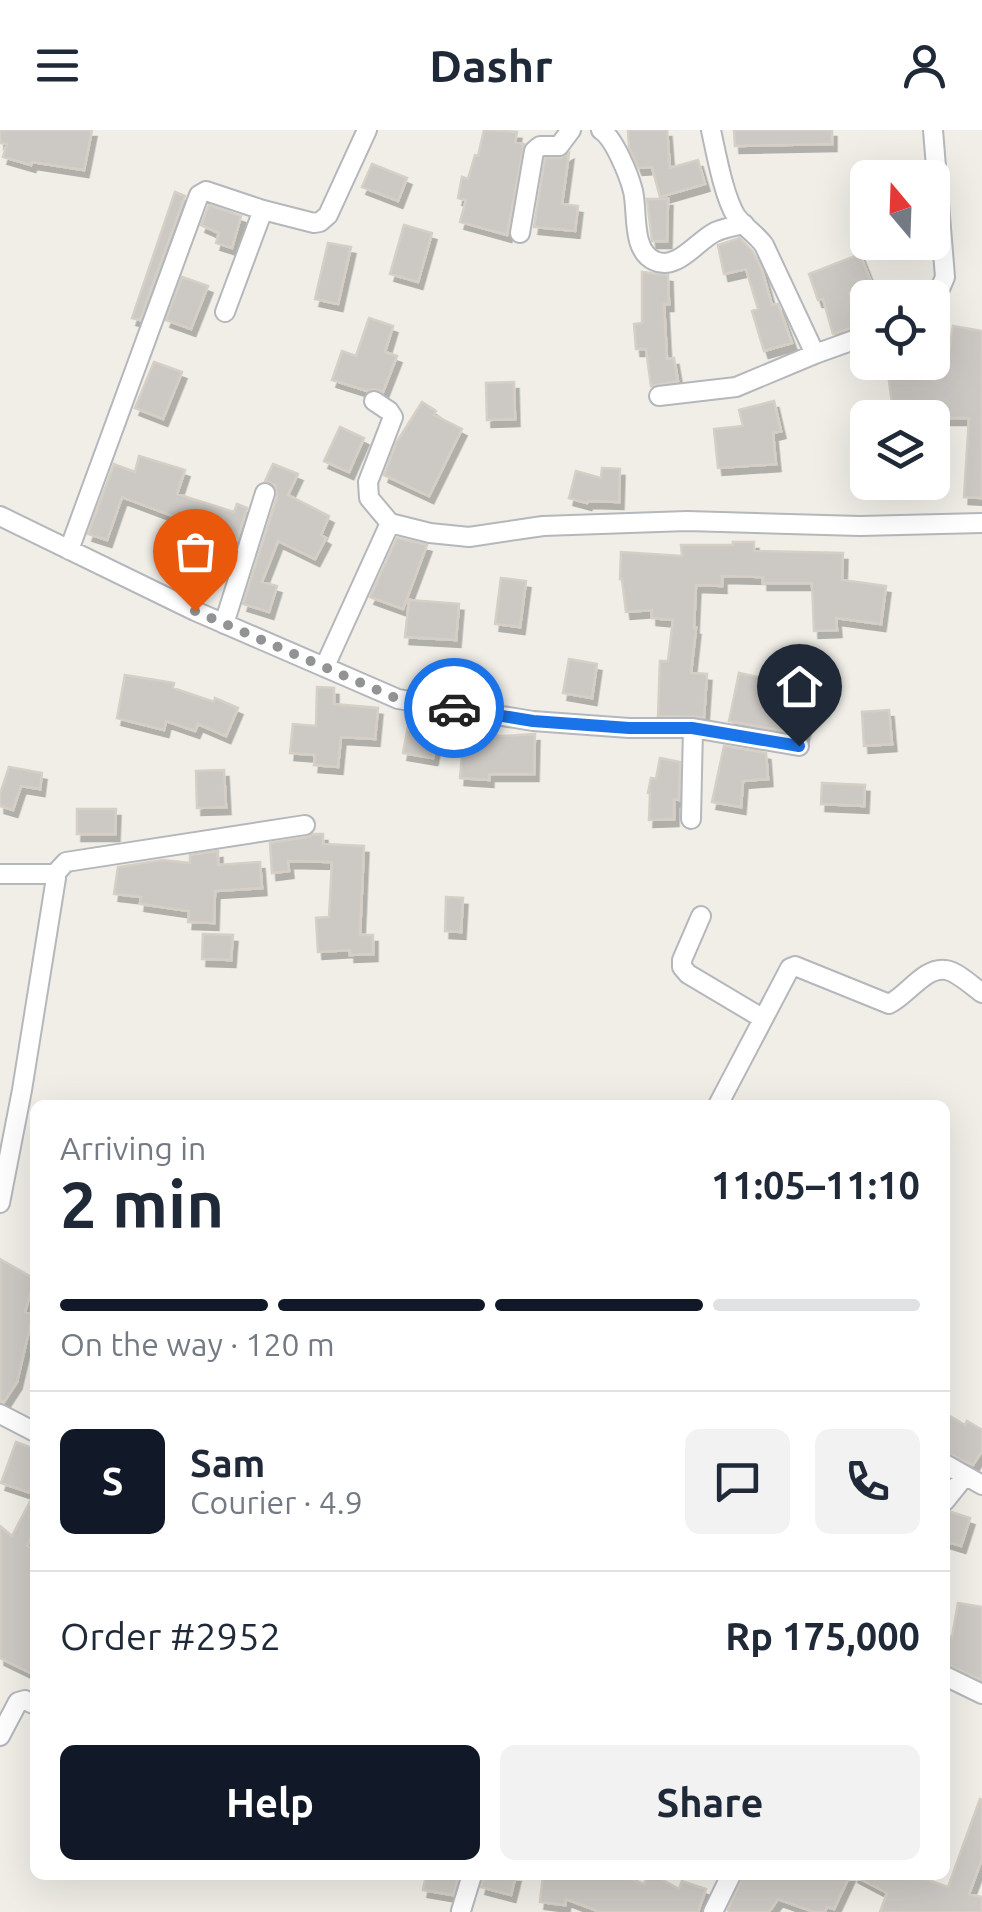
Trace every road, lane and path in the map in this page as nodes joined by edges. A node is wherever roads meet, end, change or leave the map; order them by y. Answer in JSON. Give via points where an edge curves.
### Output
{"nodes":[{"id":1,"x":367,"y":130,"type":"edge"},
{"id":2,"x":571,"y":130,"type":"edge"},
{"id":3,"x":601,"y":130,"type":"edge"},
{"id":4,"x":711,"y":130,"type":"edge"},
{"id":5,"x":934,"y":130,"type":"edge"},
{"id":6,"x":263,"y":210,"type":"junction"},
{"id":7,"x":744,"y":224,"type":"junction"},
{"id":8,"x":520,"y":232,"type":"dead end"},
{"id":9,"x":943,"y":280,"type":"edge"},
{"id":10,"x":224,"y":312,"type":"dead end"},
{"id":11,"x":850,"y":341,"type":"edge"},
{"id":12,"x":815,"y":354,"type":"junction"},
{"id":13,"x":659,"y":396,"type":"dead end"},
{"id":14,"x":374,"y":401,"type":"dead end"},
{"id":15,"x":265,"y":493,"type":"dead end"},
{"id":16,"x":0,"y":516,"type":"edge"},
{"id":17,"x":390,"y":523,"type":"junction"},
{"id":18,"x":982,"y":523,"type":"edge"},
{"id":19,"x":69,"y":550,"type":"junction"},
{"id":20,"x":224,"y":624,"type":"junction"},
{"id":21,"x":324,"y":666,"type":"junction"},
{"id":22,"x":692,"y":728,"type":"junction"},
{"id":23,"x":799,"y":746,"type":"dead end"},
{"id":24,"x":691,"y":820,"type":"dead end"},
{"id":25,"x":305,"y":825,"type":"dead end"},
{"id":26,"x":0,"y":874,"type":"edge"},
{"id":27,"x":54,"y":874,"type":"junction"},
{"id":28,"x":701,"y":916,"type":"dead end"},
{"id":29,"x":982,"y":993,"type":"edge"},
{"id":30,"x":762,"y":1018,"type":"junction"},
{"id":31,"x":721,"y":1100,"type":"edge"},
{"id":32,"x":0,"y":1203,"type":"edge"},
{"id":33,"x":0,"y":1414,"type":"edge"},
{"id":34,"x":30,"y":1429,"type":"edge"},
{"id":35,"x":950,"y":1467,"type":"edge"},
{"id":36,"x":974,"y":1481,"type":"edge"},
{"id":37,"x":950,"y":1498,"type":"edge"},
{"id":38,"x":950,"y":1678,"type":"edge"},
{"id":39,"x":982,"y":1694,"type":"edge"},
{"id":40,"x":30,"y":1702,"type":"edge"},
{"id":41,"x":0,"y":1736,"type":"edge"},
{"id":42,"x":470,"y":1880,"type":"edge"},
{"id":43,"x":729,"y":1880,"type":"edge"},
{"id":44,"x":461,"y":1911,"type":"edge"},
{"id":45,"x":713,"y":1912,"type":"edge"}],
"edges":[{"from":1,"to":6,"type":"street","via":[[325,219],[314,223]]},
{"from":2,"to":8,"type":"street","via":[[560,146],[534,150]]},
{"from":3,"to":7,"type":"street","via":[[612,140],[632,189],[638,238],[651,260],[679,259],[715,232]]},
{"from":4,"to":7,"type":"street","via":[[730,200]]},
{"from":5,"to":9,"type":"street"},
{"from":6,"to":10,"type":"street"},
{"from":6,"to":19,"type":"street","via":[[199,194]]},
{"from":7,"to":12,"type":"street","via":[[764,246]]},
{"from":11,"to":12,"type":"street"},
{"from":12,"to":13,"type":"street","via":[[736,387]]},
{"from":14,"to":17,"type":"street","via":[[393,417],[367,490]]},
{"from":15,"to":20,"type":"street"},
{"from":16,"to":19,"type":"street"},
{"from":17,"to":18,"type":"street","via":[[469,536],[687,521]]},
{"from":17,"to":21,"type":"street"},
{"from":19,"to":20,"type":"street"},
{"from":20,"to":21,"type":"street"},
{"from":21,"to":22,"type":"street","via":[[398,699],[436,706],[533,721]]},
{"from":22,"to":23,"type":"street"},
{"from":22,"to":24,"type":"street"},
{"from":25,"to":27,"type":"street","via":[[66,862]]},
{"from":26,"to":27,"type":"street"},
{"from":27,"to":32,"type":"street"},
{"from":28,"to":30,"type":"street","via":[[682,967]]},
{"from":29,"to":30,"type":"street","via":[[949,970],[936,970],[889,1004],[795,966]]},
{"from":30,"to":31,"type":"street"},
{"from":33,"to":34,"type":"street"},
{"from":35,"to":36,"type":"street"},
{"from":36,"to":37,"type":"street"},
{"from":38,"to":39,"type":"street"},
{"from":40,"to":41,"type":"street","via":[[18,1702]]},
{"from":42,"to":44,"type":"street"},
{"from":43,"to":45,"type":"street"}]}
